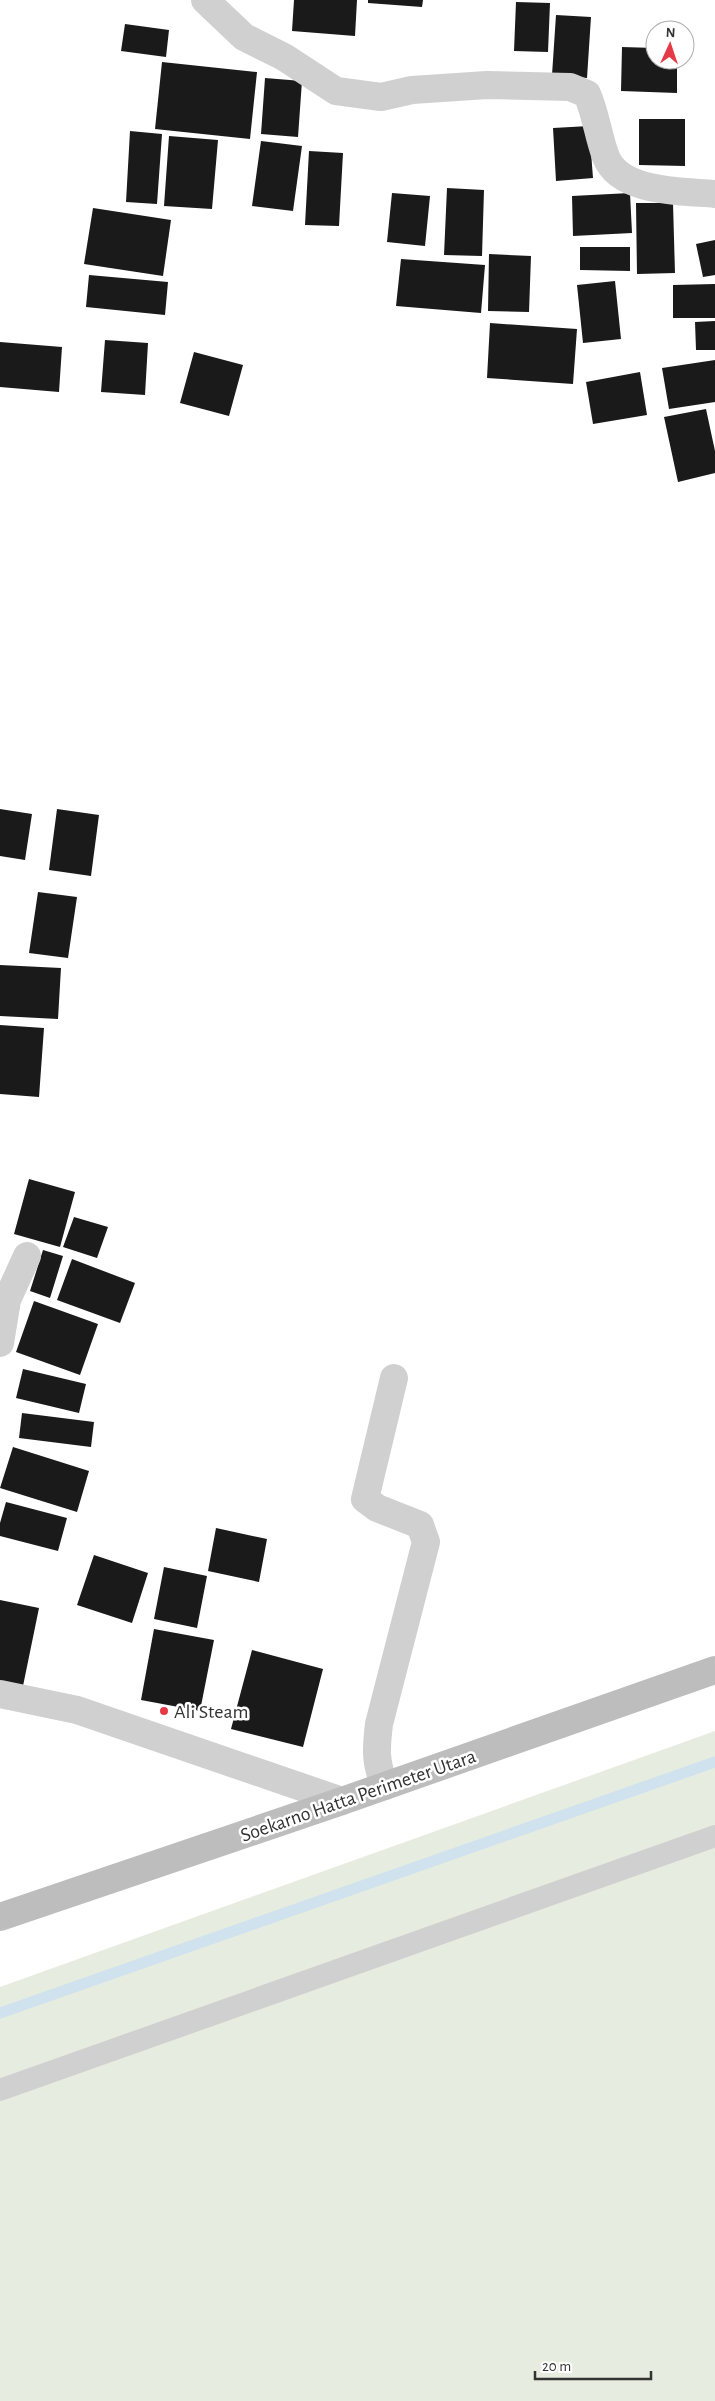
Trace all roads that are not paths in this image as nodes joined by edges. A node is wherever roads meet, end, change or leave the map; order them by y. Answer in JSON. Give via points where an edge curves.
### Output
{"nodes":[{"id":1,"x":205,"y":0,"type":"edge"},
{"id":2,"x":715,"y":194,"type":"edge"},
{"id":3,"x":27,"y":1256,"type":"dead end"},
{"id":4,"x":1,"y":1333,"type":"edge"},
{"id":5,"x":394,"y":1378,"type":"dead end"},
{"id":6,"x":715,"y":1670,"type":"edge"},
{"id":7,"x":0,"y":1694,"type":"edge"},
{"id":8,"x":385,"y":1786,"type":"junction"},
{"id":9,"x":342,"y":1801,"type":"junction"},
{"id":10,"x":715,"y":1836,"type":"edge"},
{"id":11,"x":0,"y":1917,"type":"edge"},
{"id":12,"x":0,"y":2090,"type":"edge"}],
"edges":[{"from":1,"to":2,"type":"street","via":[[244,37],[284,57],[336,91],[381,97],[412,90],[487,85],[570,87],[587,94],[607,159],[624,177],[645,187]]},
{"from":3,"to":4,"type":"street","via":[[7,1300]]},
{"from":5,"to":8,"type":"street","via":[[365,1500],[420,1525],[426,1542],[379,1724],[377,1766]]},
{"from":6,"to":8,"type":"main road","name":"Soekarno Hatta Perimeter Utara"},
{"from":7,"to":9,"type":"street","via":[[77,1710]]},
{"from":8,"to":9,"type":"main road","name":"Soekarno Hatta Perimeter Utara"},
{"from":9,"to":11,"type":"main road","name":"Soekarno Hatta Perimeter Utara"},
{"from":10,"to":12,"type":"lane"}]}
